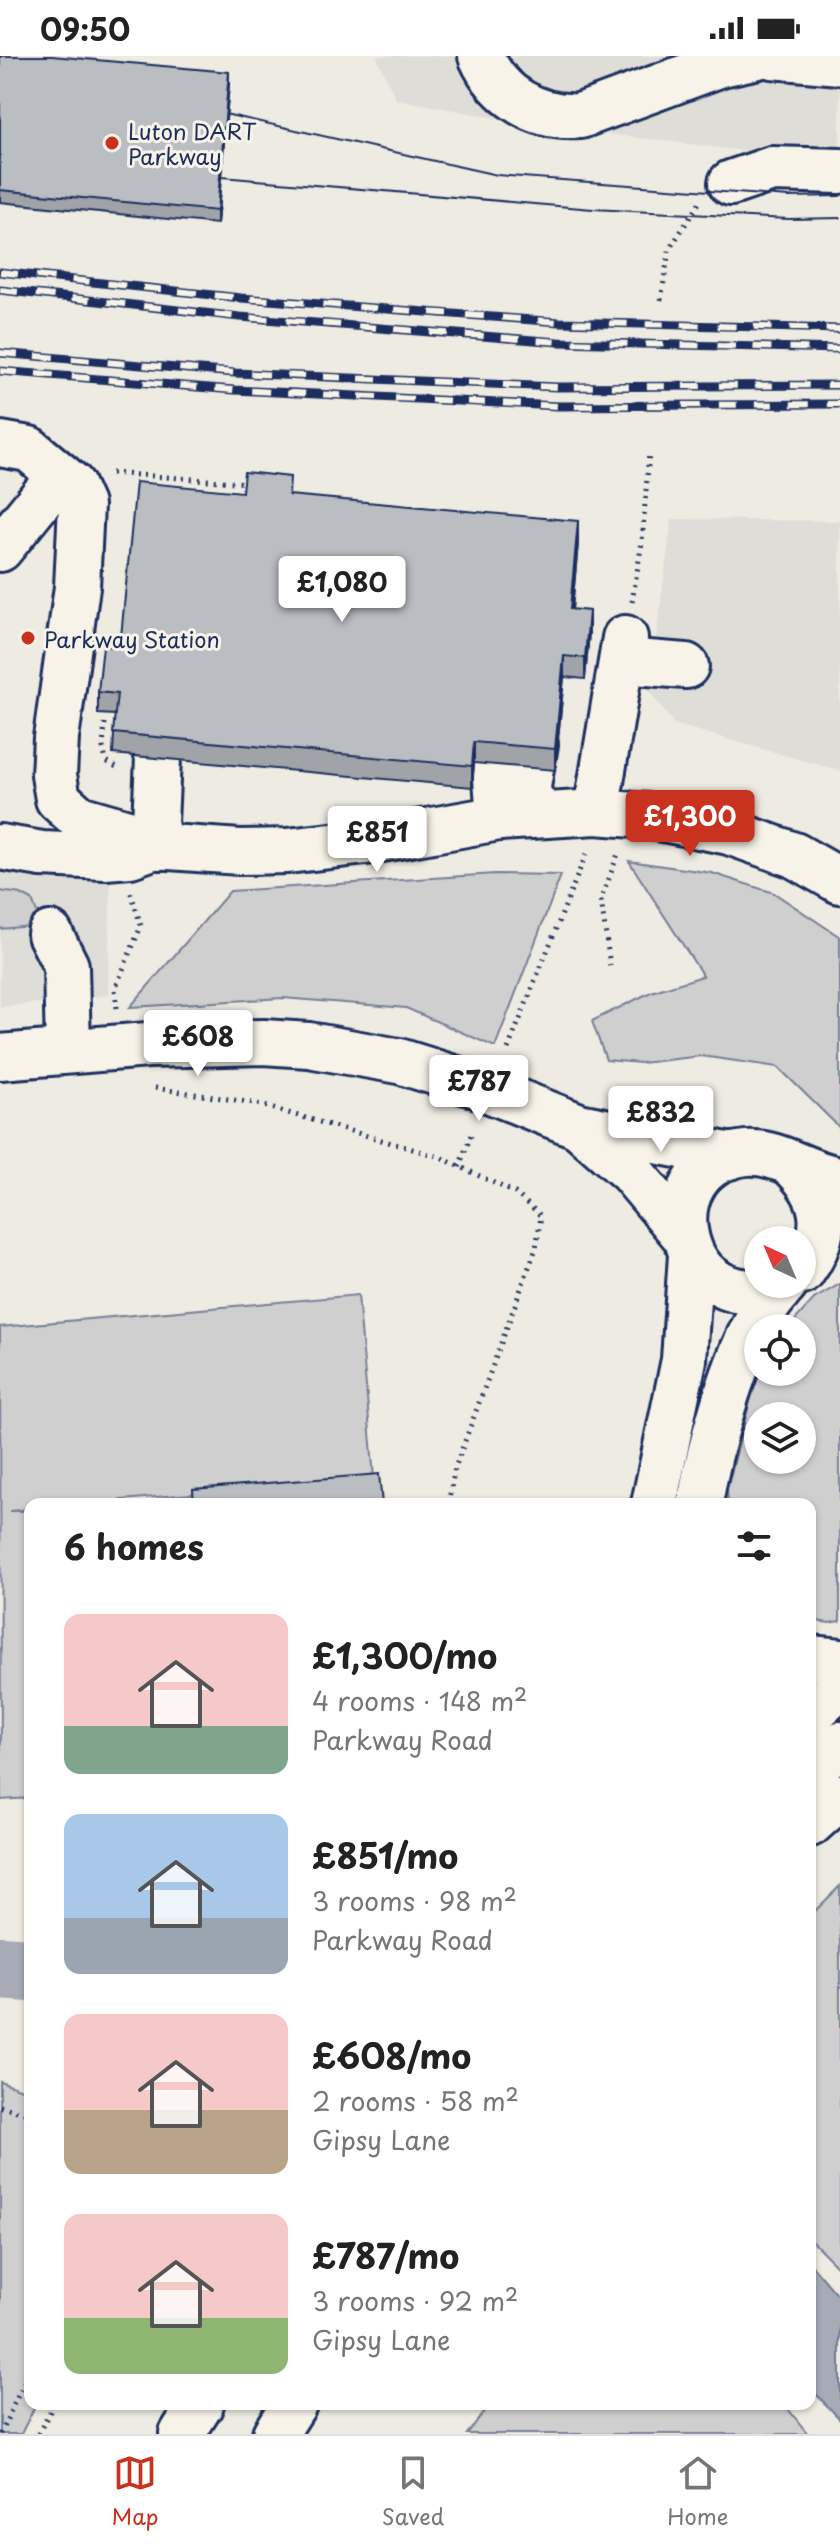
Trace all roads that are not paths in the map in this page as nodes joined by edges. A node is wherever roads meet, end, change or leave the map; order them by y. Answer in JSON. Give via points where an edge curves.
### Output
{"nodes":[{"id":1,"x":481,"y":56,"type":"edge"},
{"id":2,"x":758,"y":56,"type":"edge"},
{"id":3,"x":772,"y":56,"type":"edge"},
{"id":4,"x":840,"y":62,"type":"edge"},
{"id":5,"x":840,"y":171,"type":"edge"},
{"id":6,"x":731,"y":183,"type":"road end"},
{"id":7,"x":0,"y":444,"type":"edge"},
{"id":8,"x":88,"y":479,"type":"junction"},
{"id":9,"x":0,"y":549,"type":"edge"},
{"id":10,"x":686,"y":666,"type":"dead end"},
{"id":11,"x":125,"y":713,"type":"edge"},
{"id":12,"x":516,"y":743,"type":"edge"},
{"id":13,"x":520,"y":816,"type":"junction"},
{"id":14,"x":604,"y":822,"type":"junction"},
{"id":15,"x":158,"y":846,"type":"junction"},
{"id":16,"x":0,"y":847,"type":"edge"},
{"id":17,"x":794,"y":855,"type":"junction"},
{"id":18,"x":840,"y":861,"type":"edge"},
{"id":19,"x":840,"y":881,"type":"edge"},
{"id":20,"x":50,"y":934,"type":"dead end"},
{"id":21,"x":68,"y":1051,"type":"junction"},
{"id":22,"x":0,"y":1057,"type":"edge"},
{"id":23,"x":579,"y":1126,"type":"junction"},
{"id":24,"x":732,"y":1156,"type":"junction"},
{"id":25,"x":795,"y":1167,"type":"junction"},
{"id":26,"x":840,"y":1179,"type":"edge"},
{"id":27,"x":687,"y":1245,"type":"junction"},
{"id":28,"x":816,"y":1251,"type":"edge"},
{"id":29,"x":840,"y":1253,"type":"edge"},
{"id":30,"x":816,"y":1265,"type":"edge"},
{"id":31,"x":744,"y":1291,"type":"edge"},
{"id":32,"x":774,"y":1298,"type":"edge"},
{"id":33,"x":655,"y":1498,"type":"edge"},
{"id":34,"x":701,"y":1498,"type":"edge"},
{"id":35,"x":816,"y":1659,"type":"edge"},
{"id":36,"x":840,"y":1661,"type":"edge"},
{"id":37,"x":840,"y":1687,"type":"edge"},
{"id":38,"x":816,"y":1709,"type":"edge"},
{"id":39,"x":840,"y":1744,"type":"edge"},
{"id":40,"x":816,"y":1766,"type":"edge"},
{"id":41,"x":840,"y":1797,"type":"edge"},
{"id":42,"x":816,"y":1819,"type":"edge"},
{"id":43,"x":197,"y":2410,"type":"edge"},
{"id":44,"x":290,"y":2410,"type":"edge"},
{"id":45,"x":182,"y":2434,"type":"edge"},
{"id":46,"x":275,"y":2434,"type":"edge"}],
"edges":[{"from":1,"to":2,"type":"main road","via":[[517,101],[559,117],[580,116],[721,64]]},
{"from":3,"to":4,"type":"main road"},
{"from":5,"to":6,"type":"main road","via":[[772,169]]},
{"from":7,"to":8,"type":"main road","via":[[29,449]]},
{"from":8,"to":9,"type":"main road","via":[[44,495]]},
{"from":8,"to":15,"type":"main road","via":[[56,738],[58,799],[79,818]]},
{"from":10,"to":14,"type":"main road","via":[[624,650]]},
{"from":11,"to":15,"type":"main road","via":[[158,758]]},
{"from":12,"to":13,"type":"main road","via":[[495,765]]},
{"from":13,"to":14,"type":"main road"},
{"from":13,"to":15,"type":"main road","via":[[287,851]]},
{"from":14,"to":17,"type":"main road","via":[[729,832]]},
{"from":15,"to":16,"type":"main road","via":[[105,857]]},
{"from":17,"to":18,"type":"main road"},
{"from":17,"to":19,"type":"main road"},
{"from":20,"to":21,"type":"main road","via":[[66,966]]},
{"from":21,"to":22,"type":"main road"},
{"from":21,"to":23,"type":"main road","via":[[263,1042],[309,1045],[399,1061]]},
{"from":23,"to":24,"type":"main road"},
{"from":23,"to":27,"type":"main road","via":[[631,1172]]},
{"from":24,"to":25,"type":"main road","via":[[765,1154]]},
{"from":24,"to":27,"type":"main road","via":[[706,1171],[688,1195],[683,1215]]},
{"from":25,"to":26,"type":"main road"},
{"from":25,"to":28,"type":"main road","via":[[818,1198],[822,1218]]},
{"from":27,"to":31,"type":"main road","via":[[701,1270]]},
{"from":27,"to":33,"type":"main road","via":[[684,1360]]},
{"from":29,"to":30,"type":"main road"},
{"from":32,"to":34,"type":"main road","via":[[746,1346],[725,1403]]},
{"from":35,"to":36,"type":"main road"},
{"from":37,"to":38,"type":"main road"},
{"from":39,"to":40,"type":"main road"},
{"from":41,"to":42,"type":"main road"},
{"from":43,"to":45,"type":"main road"},
{"from":44,"to":46,"type":"main road"}]}
